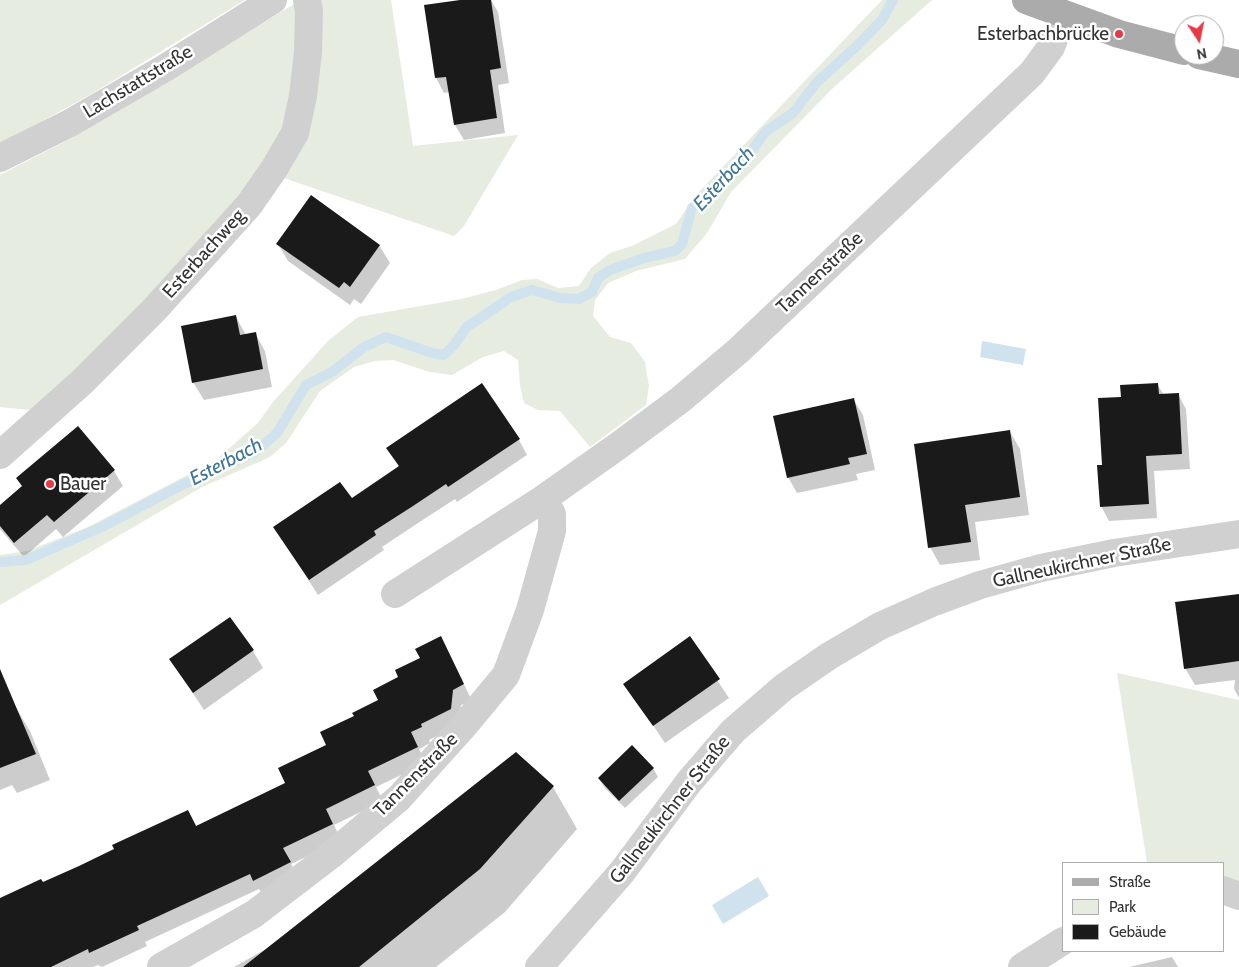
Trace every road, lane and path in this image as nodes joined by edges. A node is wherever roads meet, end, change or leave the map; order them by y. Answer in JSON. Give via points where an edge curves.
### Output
{"nodes":[{"id":1,"x":273,"y":0,"type":"edge"},
{"id":2,"x":307,"y":0,"type":"edge"},
{"id":3,"x":1026,"y":0,"type":"edge"},
{"id":4,"x":1064,"y":15,"type":"junction"},
{"id":5,"x":1174,"y":48,"type":"edge"},
{"id":6,"x":1224,"y":61,"type":"edge"},
{"id":7,"x":1239,"y":64,"type":"edge"},
{"id":8,"x":0,"y":158,"type":"edge"},
{"id":9,"x":0,"y":455,"type":"edge"},
{"id":10,"x":543,"y":499,"type":"junction"},
{"id":11,"x":1239,"y":534,"type":"edge"},
{"id":12,"x":395,"y":594,"type":"dead end"},
{"id":13,"x":1224,"y":890,"type":"edge"},
{"id":14,"x":1239,"y":896,"type":"edge"},
{"id":15,"x":1062,"y":942,"type":"edge"},
{"id":16,"x":161,"y":967,"type":"edge"},
{"id":17,"x":539,"y":967,"type":"edge"},
{"id":18,"x":1022,"y":967,"type":"edge"}],
"edges":[{"from":1,"to":8,"type":"street","name":"Lachstattstraße","via":[[70,123]]},
{"from":2,"to":9,"type":"street","name":"Esterbachweg","via":[[308,52],[303,96],[295,133],[274,169],[249,205],[154,310],[82,382]]},
{"from":3,"to":4,"type":"main road"},
{"from":4,"to":5,"type":"main road"},
{"from":4,"to":10,"type":"street","name":"Tannenstraße","via":[[1051,47],[1032,72],[738,351],[680,400]]},
{"from":6,"to":7,"type":"main road"},
{"from":10,"to":12,"type":"street","name":"Tannenstraße"},
{"from":10,"to":16,"type":"street","name":"Tannenstraße","via":[[552,514],[552,531],[530,610],[506,675],[391,804],[331,855],[254,914]]},
{"from":11,"to":17,"type":"street","name":"Gallneukirchner Straße","via":[[1114,553],[980,585],[880,626],[829,656],[784,687],[733,731],[688,782],[622,872]]},
{"from":13,"to":14,"type":"street"},
{"from":15,"to":18,"type":"street"}]}
